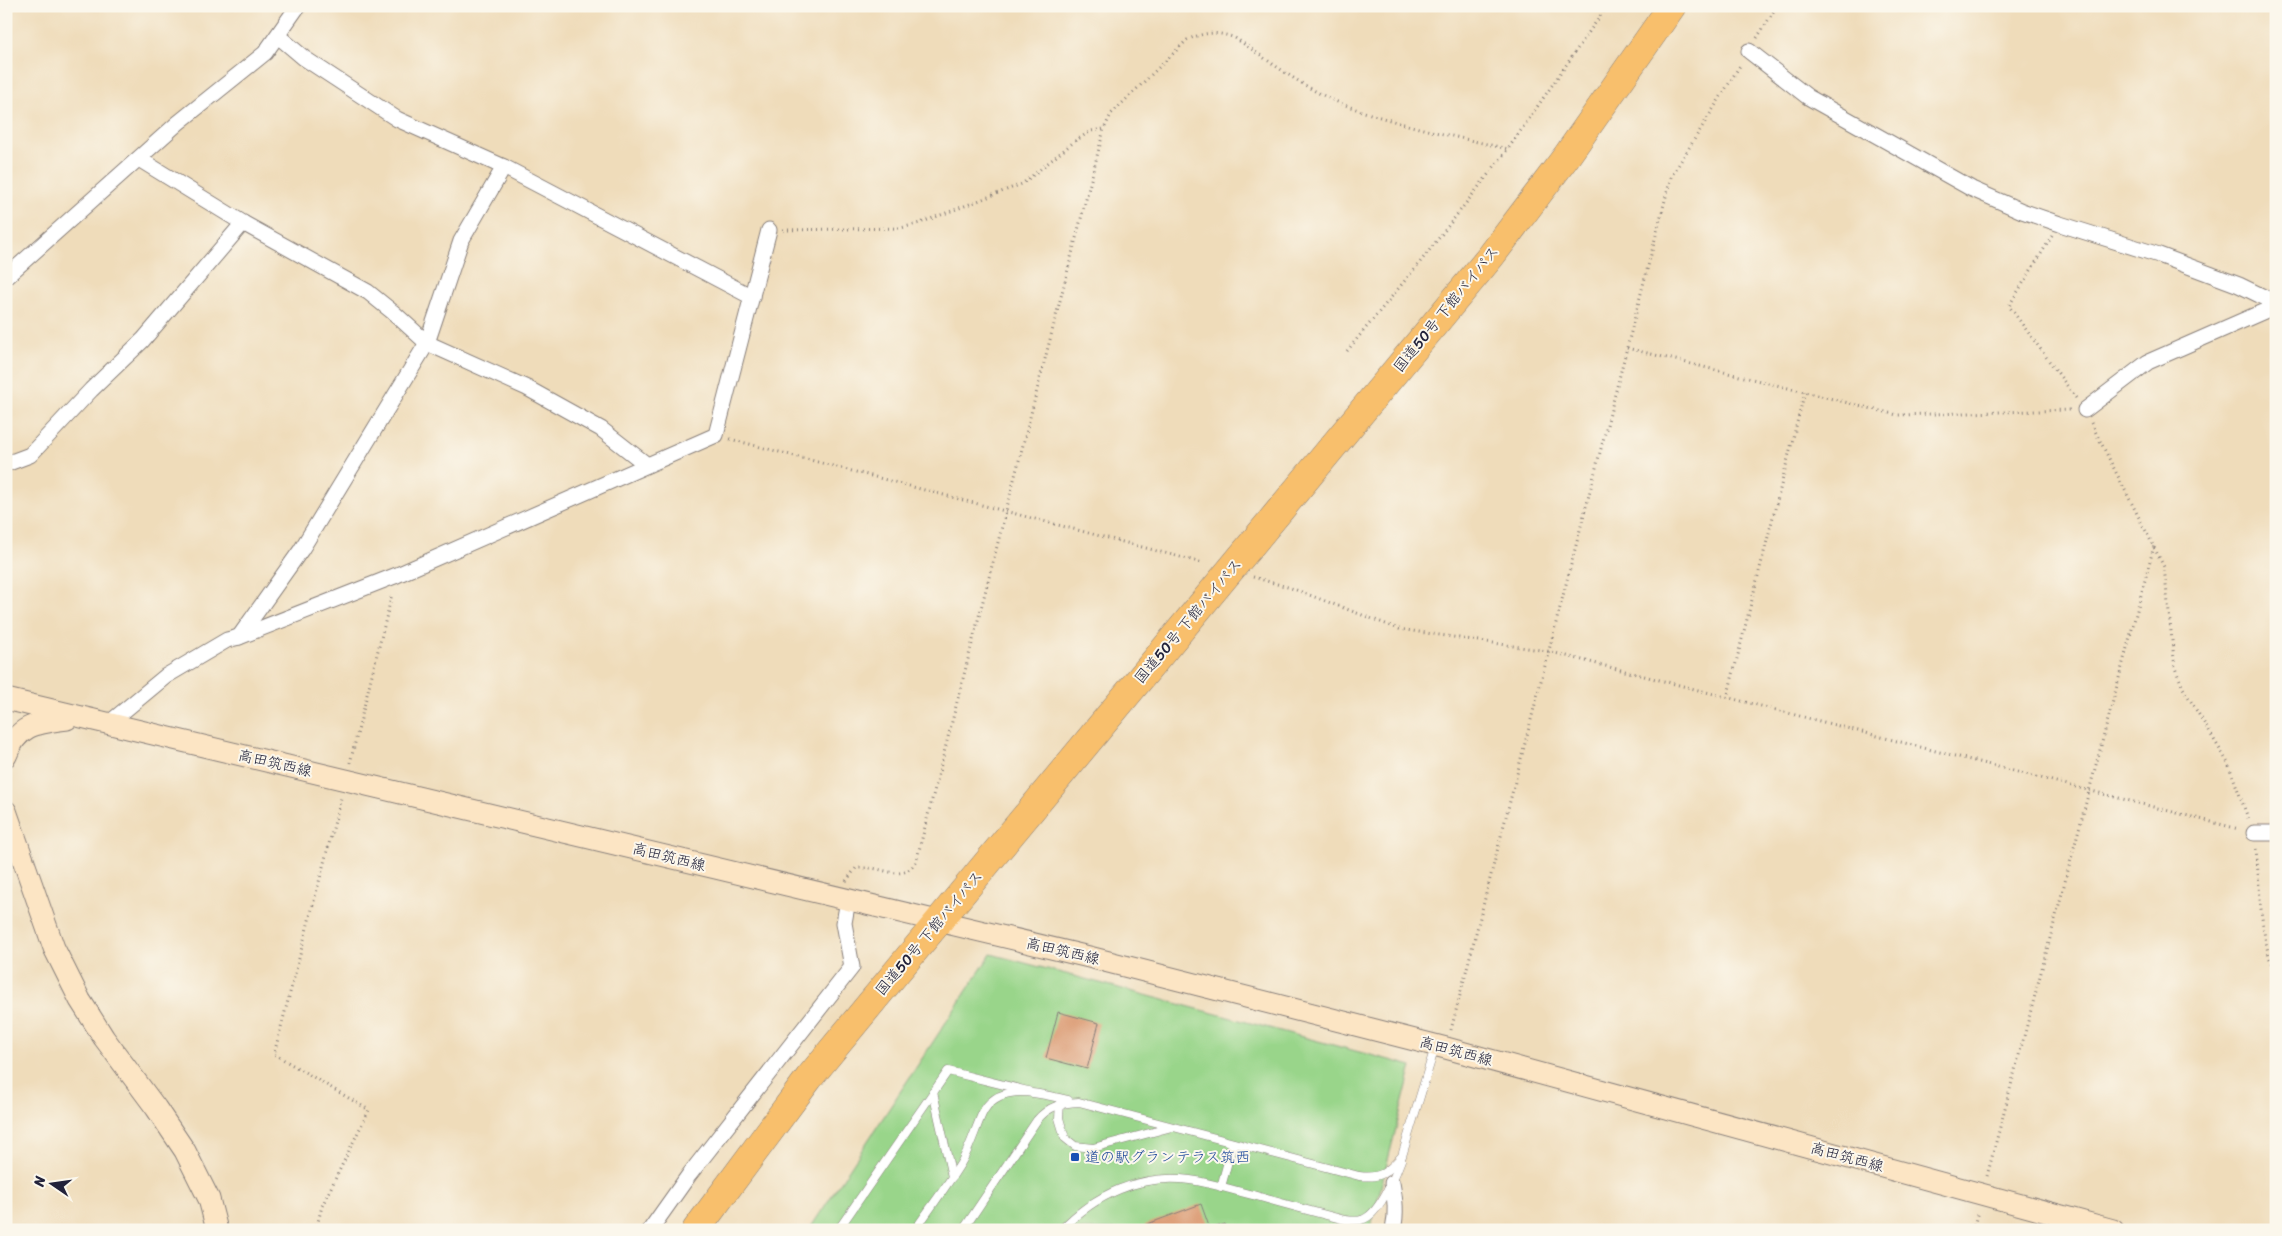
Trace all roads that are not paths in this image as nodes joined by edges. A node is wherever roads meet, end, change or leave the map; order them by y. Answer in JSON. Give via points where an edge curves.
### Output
{"nodes":[{"id":1,"x":298,"y":6,"type":"edge"},
{"id":2,"x":1672,"y":6,"type":"edge"},
{"id":3,"x":278,"y":36,"type":"junction"},
{"id":4,"x":1749,"y":51,"type":"road end"},
{"id":5,"x":138,"y":159,"type":"junction"},
{"id":6,"x":504,"y":167,"type":"junction"},
{"id":7,"x":243,"y":223,"type":"junction"},
{"id":8,"x":770,"y":230,"type":"road end"},
{"id":9,"x":6,"y":277,"type":"edge"},
{"id":10,"x":752,"y":297,"type":"junction"},
{"id":11,"x":2276,"y":304,"type":"edge"},
{"id":12,"x":427,"y":343,"type":"junction"},
{"id":13,"x":2084,"y":410,"type":"road end"},
{"id":14,"x":6,"y":464,"type":"edge"},
{"id":15,"x":647,"y":465,"type":"junction"},
{"id":16,"x":239,"y":637,"type":"junction"},
{"id":17,"x":6,"y":699,"type":"edge"},
{"id":18,"x":77,"y":717,"type":"junction"},
{"id":19,"x":108,"y":724,"type":"junction"},
{"id":20,"x":6,"y":756,"type":"edge"},
{"id":21,"x":6,"y":811,"type":"edge"},
{"id":22,"x":2254,"y":833,"type":"road end"},
{"id":23,"x":2276,"y":833,"type":"edge"},
{"id":24,"x":844,"y":899,"type":"junction"},
{"id":25,"x":938,"y":922,"type":"junction"},
{"id":26,"x":1441,"y":1047,"type":"junction"},
{"id":27,"x":1028,"y":1091,"type":"junction"},
{"id":28,"x":933,"y":1092,"type":"junction"},
{"id":29,"x":1078,"y":1102,"type":"junction"},
{"id":30,"x":1060,"y":1103,"type":"junction"},
{"id":31,"x":1173,"y":1127,"type":"junction"},
{"id":32,"x":1233,"y":1143,"type":"junction"},
{"id":33,"x":1402,"y":1156,"type":"junction"},
{"id":34,"x":952,"y":1177,"type":"junction"},
{"id":35,"x":1392,"y":1183,"type":"junction"},
{"id":36,"x":1221,"y":1187,"type":"junction"},
{"id":37,"x":217,"y":1230,"type":"edge"},
{"id":38,"x":650,"y":1230,"type":"edge"},
{"id":39,"x":696,"y":1230,"type":"edge"},
{"id":40,"x":838,"y":1230,"type":"edge"},
{"id":41,"x":915,"y":1230,"type":"edge"},
{"id":42,"x":963,"y":1230,"type":"edge"},
{"id":43,"x":1061,"y":1230,"type":"edge"},
{"id":44,"x":1393,"y":1230,"type":"edge"},
{"id":45,"x":2113,"y":1230,"type":"edge"}],
"edges":[{"from":1,"to":3,"type":"street"},
{"from":2,"to":25,"type":"highway","name":"国道50号 下館バイパス","via":[[1566,157],[1491,256]]},
{"from":3,"to":5,"type":"street","via":[[265,53]]},
{"from":3,"to":6,"type":"street","via":[[304,58],[390,114]]},
{"from":4,"to":11,"type":"street","via":[[1808,97],[1964,184],[2022,211],[2159,255],[2239,285]]},
{"from":5,"to":7,"type":"street"},
{"from":5,"to":9,"type":"street"},
{"from":6,"to":10,"type":"street"},
{"from":6,"to":12,"type":"street","via":[[462,241]]},
{"from":7,"to":12,"type":"street","via":[[368,292]]},
{"from":7,"to":14,"type":"street","via":[[143,340],[30,455]]},
{"from":8,"to":10,"type":"street"},
{"from":10,"to":15,"type":"street","via":[[716,435]]},
{"from":11,"to":13,"type":"street","via":[[2148,362]]},
{"from":12,"to":15,"type":"street","via":[[543,397],[601,429]]},
{"from":12,"to":16,"type":"street","via":[[301,550]]},
{"from":15,"to":16,"type":"street","via":[[398,575]]},
{"from":16,"to":19,"type":"street","via":[[227,640],[166,676]]},
{"from":17,"to":18,"type":"main road","name":"高田筑西線"},
{"from":18,"to":19,"type":"main road","name":"高田筑西線"},
{"from":18,"to":20,"type":"main road","via":[[30,726],[15,737]]},
{"from":19,"to":24,"type":"main road","name":"高田筑西線"},
{"from":21,"to":37,"type":"main road","via":[[54,948],[80,1000],[185,1150],[209,1199]]},
{"from":22,"to":23,"type":"street"},
{"from":24,"to":25,"type":"main road","name":"高田筑西線"},
{"from":24,"to":38,"type":"street","via":[[844,923],[852,967],[689,1174]]},
{"from":25,"to":26,"type":"main road","name":"高田筑西線"},
{"from":25,"to":39,"type":"highway","name":"国道50号 下館バイパス","via":[[809,1078]]},
{"from":26,"to":33,"type":"lane"},
{"from":26,"to":45,"type":"main road","name":"高田筑西線"},
{"from":27,"to":28,"type":"lane","via":[[948,1071]]},
{"from":27,"to":29,"type":"lane"},
{"from":27,"to":34,"type":"lane","via":[[1004,1094],[991,1101],[962,1163]]},
{"from":28,"to":34,"type":"lane"},
{"from":28,"to":40,"type":"lane"},
{"from":29,"to":30,"type":"lane"},
{"from":29,"to":31,"type":"lane"},
{"from":30,"to":31,"type":"lane","via":[[1058,1118],[1065,1138],[1075,1146],[1093,1148]]},
{"from":30,"to":42,"type":"lane","via":[[1044,1111],[1037,1120]]},
{"from":31,"to":32,"type":"lane"},
{"from":32,"to":33,"type":"lane","via":[[1374,1178],[1390,1170]]},
{"from":32,"to":36,"type":"lane"},
{"from":33,"to":35,"type":"lane"},
{"from":34,"to":41,"type":"lane"},
{"from":35,"to":36,"type":"lane","via":[[1372,1214],[1363,1220],[1353,1221]]},
{"from":35,"to":44,"type":"street","via":[[1396,1202]]},
{"from":36,"to":43,"type":"lane","via":[[1179,1179],[1141,1182],[1099,1199]]}]}
